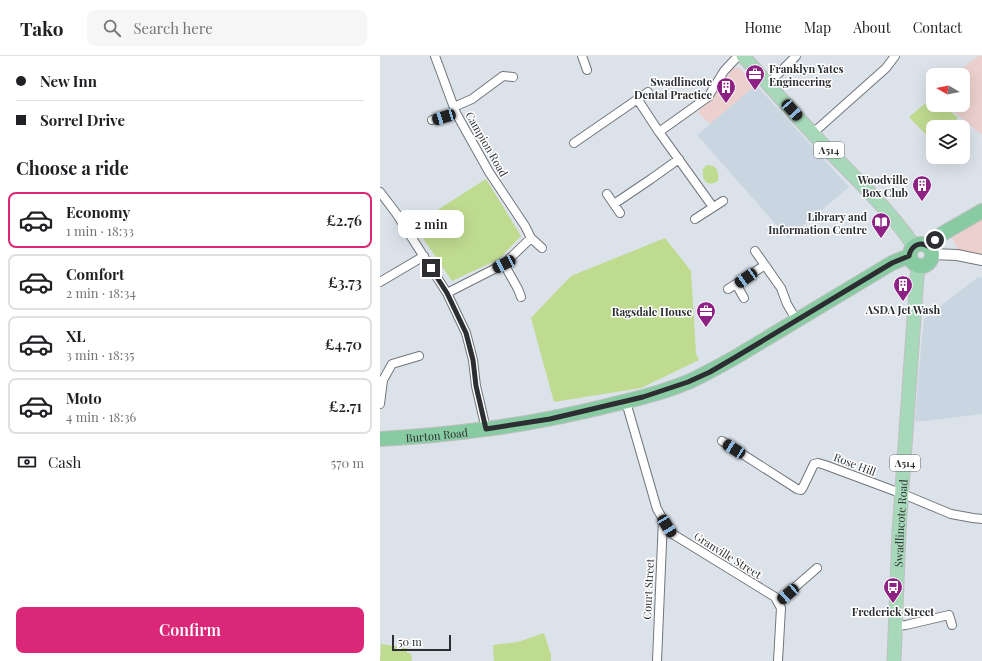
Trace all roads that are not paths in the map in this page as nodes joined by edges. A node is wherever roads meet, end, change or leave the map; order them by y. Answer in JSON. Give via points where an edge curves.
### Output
{"nodes":[{"id":1,"x":435,"y":56,"type":"edge"},
{"id":2,"x":582,"y":56,"type":"edge"},
{"id":3,"x":738,"y":56,"type":"edge"},
{"id":4,"x":743,"y":56,"type":"edge"},
{"id":5,"x":796,"y":56,"type":"edge"},
{"id":6,"x":895,"y":56,"type":"edge"},
{"id":7,"x":587,"y":70,"type":"dead end"},
{"id":8,"x":513,"y":77,"type":"dead end"},
{"id":9,"x":768,"y":84,"type":"junction"},
{"id":10,"x":648,"y":92,"type":"dead end"},
{"id":11,"x":638,"y":100,"type":"junction"},
{"id":12,"x":455,"y":110,"type":"junction"},
{"id":13,"x":432,"y":120,"type":"dead end"},
{"id":14,"x":660,"y":132,"type":"junction"},
{"id":15,"x":813,"y":133,"type":"junction"},
{"id":16,"x":574,"y":143,"type":"dead end"},
{"id":17,"x":679,"y":159,"type":"junction"},
{"id":18,"x":380,"y":192,"type":"edge"},
{"id":19,"x":607,"y":194,"type":"dead end"},
{"id":20,"x":723,"y":201,"type":"dead end"},
{"id":21,"x":614,"y":204,"type":"junction"},
{"id":22,"x":713,"y":207,"type":"junction"},
{"id":23,"x":982,"y":211,"type":"edge"},
{"id":24,"x":620,"y":213,"type":"dead end"},
{"id":25,"x":694,"y":219,"type":"dead end"},
{"id":26,"x":531,"y":238,"type":"junction"},
{"id":27,"x":542,"y":248,"type":"dead end"},
{"id":28,"x":930,"y":250,"type":"junction"},
{"id":29,"x":756,"y":251,"type":"dead end"},
{"id":30,"x":424,"y":256,"type":"junction"},
{"id":31,"x":914,"y":256,"type":"junction"},
{"id":32,"x":982,"y":260,"type":"edge"},
{"id":33,"x":504,"y":264,"type":"junction"},
{"id":34,"x":765,"y":265,"type":"junction"},
{"id":35,"x":380,"y":282,"type":"edge"},
{"id":36,"x":736,"y":284,"type":"junction"},
{"id":37,"x":728,"y":289,"type":"dead end"},
{"id":38,"x":447,"y":293,"type":"junction"},
{"id":39,"x":521,"y":297,"type":"dead end"},
{"id":40,"x":744,"y":298,"type":"dead end"},
{"id":41,"x":797,"y":321,"type":"junction"},
{"id":42,"x":419,"y":356,"type":"dead end"},
{"id":43,"x":626,"y":402,"type":"junction"},
{"id":44,"x":380,"y":404,"type":"edge"},
{"id":45,"x":486,"y":429,"type":"junction"},
{"id":46,"x":380,"y":439,"type":"edge"},
{"id":47,"x":722,"y":441,"type":"dead end"},
{"id":48,"x":903,"y":494,"type":"junction"},
{"id":49,"x":663,"y":519,"type":"junction"},
{"id":50,"x":982,"y":519,"type":"edge"},
{"id":51,"x":816,"y":568,"type":"dead end"},
{"id":52,"x":778,"y":602,"type":"junction"},
{"id":53,"x":952,"y":625,"type":"dead end"},
{"id":54,"x":896,"y":626,"type":"junction"},
{"id":55,"x":657,"y":661,"type":"edge"},
{"id":56,"x":778,"y":661,"type":"edge"},
{"id":57,"x":894,"y":661,"type":"edge"}],
"edges":[{"from":1,"to":12,"type":"street","name":"Campion Road"},
{"from":2,"to":7,"type":"street"},
{"from":3,"to":14,"type":"street","via":[[724,70],[708,97]]},
{"from":4,"to":9,"type":"main road","number":"A514"},
{"from":5,"to":9,"type":"street"},
{"from":6,"to":15,"type":"street","via":[[886,68]]},
{"from":8,"to":12,"type":"street","via":[[503,76]]},
{"from":9,"to":15,"type":"main road","number":"A514"},
{"from":10,"to":11,"type":"street"},
{"from":11,"to":14,"type":"street"},
{"from":11,"to":16,"type":"street"},
{"from":12,"to":13,"type":"street"},
{"from":12,"to":26,"type":"street","name":"Campion Road"},
{"from":14,"to":17,"type":"street"},
{"from":15,"to":31,"type":"main road","number":"A514","via":[[906,234]]},
{"from":17,"to":21,"type":"street"},
{"from":17,"to":22,"type":"street"},
{"from":18,"to":30,"type":"street"},
{"from":19,"to":21,"type":"street"},
{"from":20,"to":22,"type":"street"},
{"from":21,"to":24,"type":"street"},
{"from":22,"to":25,"type":"street"},
{"from":23,"to":28,"type":"highway","via":[[942,234]]},
{"from":26,"to":27,"type":"street","name":"Campion Road"},
{"from":26,"to":33,"type":"street"},
{"from":28,"to":31,"type":"highway","via":[[919,244]]},
{"from":28,"to":31,"type":"highway","via":[[931,259],[923,266]]},
{"from":28,"to":32,"type":"street"},
{"from":29,"to":34,"type":"street"},
{"from":30,"to":35,"type":"street"},
{"from":30,"to":38,"type":"street"},
{"from":31,"to":41,"type":"highway","name":"Burton Road","via":[[892,263]]},
{"from":31,"to":48,"type":"main road","name":"Swadlincote Road","number":"A514","via":[[917,276]]},
{"from":33,"to":38,"type":"street"},
{"from":33,"to":39,"type":"street"},
{"from":34,"to":36,"type":"street"},
{"from":34,"to":41,"type":"street","via":[[781,288]]},
{"from":36,"to":37,"type":"street"},
{"from":36,"to":40,"type":"street"},
{"from":38,"to":45,"type":"street","via":[[466,333]]},
{"from":41,"to":43,"type":"highway","name":"Burton Road","via":[[710,372]]},
{"from":42,"to":44,"type":"street","via":[[392,364],[383,380]]},
{"from":43,"to":45,"type":"highway","name":"Burton Road","via":[[550,419]]},
{"from":43,"to":49,"type":"street","name":"Granville Street","via":[[657,509]]},
{"from":45,"to":46,"type":"highway","name":"Burton Road"},
{"from":47,"to":48,"type":"street","name":"Rose Hill","via":[[797,489],[801,490],[814,464],[818,463]]},
{"from":48,"to":50,"type":"street","name":"Rose Hill","via":[[951,514]]},
{"from":48,"to":54,"type":"main road","name":"Swadlincote Road","number":"A514"},
{"from":49,"to":52,"type":"street","name":"Granville Street","via":[[671,533],[775,597]]},
{"from":49,"to":55,"type":"street","name":"Court Street"},
{"from":51,"to":52,"type":"street"},
{"from":52,"to":56,"type":"street","via":[[781,608]]},
{"from":53,"to":54,"type":"street","via":[[949,615]]},
{"from":54,"to":57,"type":"main road","name":"Swadlincote Road","number":"A514"}]}
